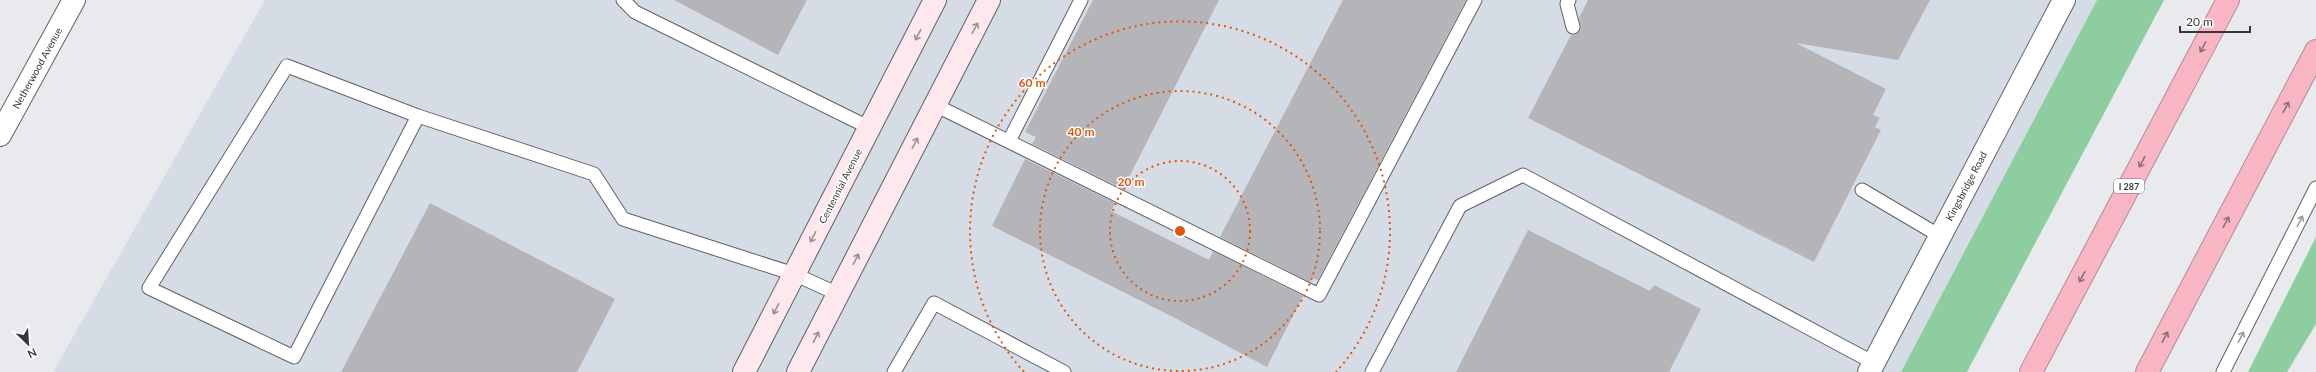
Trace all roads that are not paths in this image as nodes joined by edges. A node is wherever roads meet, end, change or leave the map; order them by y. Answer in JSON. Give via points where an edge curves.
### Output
{"nodes":[{"id":1,"x":74,"y":0,"type":"edge"},
{"id":2,"x":623,"y":0,"type":"edge"},
{"id":3,"x":935,"y":0,"type":"edge"},
{"id":4,"x":989,"y":0,"type":"edge"},
{"id":5,"x":1081,"y":0,"type":"edge"},
{"id":6,"x":1476,"y":0,"type":"edge"},
{"id":7,"x":1569,"y":0,"type":"edge"},
{"id":8,"x":2064,"y":0,"type":"edge"},
{"id":9,"x":2228,"y":0,"type":"edge"},
{"id":10,"x":1573,"y":27,"type":"dead end"},
{"id":11,"x":2316,"y":51,"type":"edge"},
{"id":12,"x":935,"y":105,"type":"junction"},
{"id":13,"x":418,"y":116,"type":"junction"},
{"id":14,"x":870,"y":128,"type":"junction"},
{"id":15,"x":0,"y":135,"type":"edge"},
{"id":16,"x":1009,"y":141,"type":"junction"},
{"id":17,"x":2316,"y":188,"type":"edge"},
{"id":18,"x":1862,"y":190,"type":"dead end"},
{"id":19,"x":1940,"y":236,"type":"junction"},
{"id":20,"x":794,"y":274,"type":"junction"},
{"id":21,"x":838,"y":294,"type":"junction"},
{"id":22,"x":1872,"y":367,"type":"edge"},
{"id":23,"x":744,"y":372,"type":"edge"},
{"id":24,"x":798,"y":372,"type":"edge"},
{"id":25,"x":894,"y":372,"type":"edge"},
{"id":26,"x":1064,"y":372,"type":"edge"},
{"id":27,"x":1372,"y":372,"type":"edge"},
{"id":28,"x":2031,"y":372,"type":"edge"},
{"id":29,"x":2147,"y":372,"type":"edge"},
{"id":30,"x":2223,"y":372,"type":"edge"}],
"edges":[{"from":1,"to":15,"type":"street","name":"Netherwood Avenue"},
{"from":2,"to":14,"type":"lane","via":[[635,12]]},
{"from":3,"to":14,"type":"main road","name":"Centennial Avenue","one_way":true},
{"from":12,"to":4,"type":"main road","one_way":true},
{"from":5,"to":16,"type":"lane"},
{"from":6,"to":16,"type":"lane","via":[[1319,295]]},
{"from":7,"to":10,"type":"lane","via":[[1567,4]]},
{"from":8,"to":19,"type":"street","name":"Kingsbridge Road"},
{"from":9,"to":28,"type":"highway","number":"I 287","one_way":true},
{"from":29,"to":11,"type":"highway","one_way":true},
{"from":12,"to":16,"type":"lane"},
{"from":21,"to":12,"type":"main road","one_way":true},
{"from":13,"to":13,"type":"lane","via":[[287,66],[149,288],[294,357]]},
{"from":13,"to":20,"type":"lane","via":[[594,174],[623,219]]},
{"from":14,"to":20,"type":"main road","name":"Centennial Avenue","one_way":true},
{"from":30,"to":17,"type":"lane","one_way":true},
{"from":18,"to":19,"type":"lane"},
{"from":19,"to":22,"type":"street","name":"Kingsbridge Road"},
{"from":20,"to":21,"type":"lane"},
{"from":20,"to":23,"type":"main road","name":"Centennial Avenue","one_way":true},
{"from":24,"to":21,"type":"main road","one_way":true},
{"from":22,"to":27,"type":"lane","via":[[1523,174],[1460,206]]},
{"from":25,"to":26,"type":"lane","via":[[934,303]]}]}
